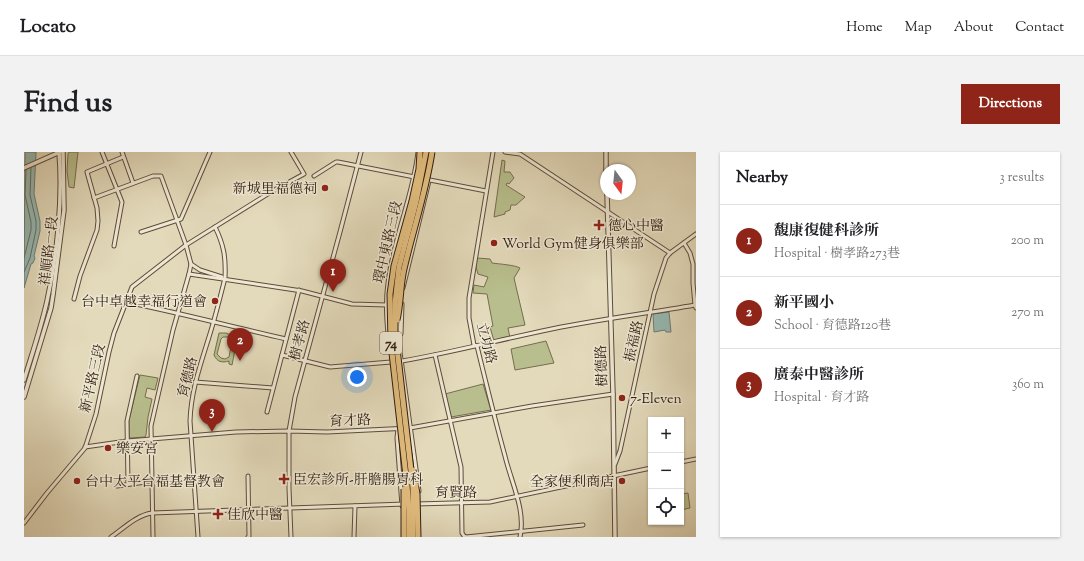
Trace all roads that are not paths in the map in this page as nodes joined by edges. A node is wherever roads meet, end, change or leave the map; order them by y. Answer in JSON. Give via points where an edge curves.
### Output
{"nodes":[{"id":1,"x":60,"y":152,"type":"edge"},
{"id":2,"x":102,"y":152,"type":"edge"},
{"id":3,"x":122,"y":152,"type":"edge"},
{"id":4,"x":210,"y":152,"type":"edge"},
{"id":5,"x":291,"y":152,"type":"edge"},
{"id":6,"x":361,"y":152,"type":"edge"},
{"id":7,"x":426,"y":152,"type":"edge"},
{"id":8,"x":432,"y":152,"type":"edge"},
{"id":9,"x":493,"y":152,"type":"edge"},
{"id":10,"x":505,"y":152,"type":"edge"},
{"id":11,"x":606,"y":152,"type":"edge"},
{"id":12,"x":418,"y":153,"type":"edge"},
{"id":13,"x":123,"y":157,"type":"junction"},
{"id":14,"x":107,"y":164,"type":"junction"},
{"id":15,"x":606,"y":164,"type":"edge"},
{"id":16,"x":358,"y":167,"type":"junction"},
{"id":17,"x":24,"y":168,"type":"edge"},
{"id":18,"x":314,"y":176,"type":"dead end"},
{"id":19,"x":414,"y":177,"type":"junction"},
{"id":20,"x":425,"y":179,"type":"junction"},
{"id":21,"x":429,"y":180,"type":"junction"},
{"id":22,"x":132,"y":184,"type":"junction"},
{"id":23,"x":118,"y":189,"type":"junction"},
{"id":24,"x":486,"y":191,"type":"junction"},
{"id":25,"x":94,"y":198,"type":"junction"},
{"id":26,"x":606,"y":200,"type":"edge"},
{"id":27,"x":607,"y":212,"type":"junction"},
{"id":28,"x":177,"y":220,"type":"junction"},
{"id":29,"x":215,"y":227,"type":"junction"},
{"id":30,"x":141,"y":232,"type":"dead end"},
{"id":31,"x":696,"y":234,"type":"edge"},
{"id":32,"x":684,"y":243,"type":"junction"},
{"id":33,"x":186,"y":245,"type":"junction"},
{"id":34,"x":114,"y":246,"type":"dead end"},
{"id":35,"x":670,"y":252,"type":"junction"},
{"id":36,"x":191,"y":264,"type":"junction"},
{"id":37,"x":189,"y":274,"type":"junction"},
{"id":38,"x":225,"y":278,"type":"junction"},
{"id":39,"x":299,"y":290,"type":"junction"},
{"id":40,"x":323,"y":296,"type":"junction"},
{"id":41,"x":74,"y":299,"type":"dead end"},
{"id":42,"x":126,"y":302,"type":"junction"},
{"id":43,"x":387,"y":305,"type":"junction"},
{"id":44,"x":696,"y":306,"type":"edge"},
{"id":45,"x":651,"y":312,"type":"junction"},
{"id":46,"x":178,"y":313,"type":"junction"},
{"id":47,"x":610,"y":318,"type":"junction"},
{"id":48,"x":213,"y":322,"type":"junction"},
{"id":49,"x":395,"y":331,"type":"junction"},
{"id":50,"x":286,"y":339,"type":"junction"},
{"id":51,"x":477,"y":346,"type":"junction"},
{"id":52,"x":400,"y":352,"type":"junction"},
{"id":53,"x":282,"y":355,"type":"junction"},
{"id":54,"x":435,"y":355,"type":"junction"},
{"id":55,"x":305,"y":360,"type":"junction"},
{"id":56,"x":402,"y":361,"type":"junction"},
{"id":57,"x":391,"y":362,"type":"junction"},
{"id":58,"x":137,"y":376,"type":"dead end"},
{"id":59,"x":24,"y":380,"type":"edge"},
{"id":60,"x":195,"y":382,"type":"junction"},
{"id":61,"x":273,"y":388,"type":"junction"},
{"id":62,"x":613,"y":394,"type":"junction"},
{"id":63,"x":24,"y":397,"type":"edge"},
{"id":64,"x":267,"y":412,"type":"dead end"},
{"id":65,"x":494,"y":413,"type":"junction"},
{"id":66,"x":449,"y":420,"type":"junction"},
{"id":67,"x":398,"y":428,"type":"junction"},
{"id":68,"x":410,"y":428,"type":"junction"},
{"id":69,"x":289,"y":430,"type":"junction"},
{"id":70,"x":191,"y":435,"type":"junction"},
{"id":71,"x":613,"y":436,"type":"junction"},
{"id":72,"x":623,"y":436,"type":"junction"},
{"id":73,"x":151,"y":438,"type":"junction"},
{"id":74,"x":127,"y":441,"type":"junction"},
{"id":75,"x":85,"y":447,"type":"junction"},
{"id":76,"x":696,"y":459,"type":"edge"},
{"id":77,"x":684,"y":461,"type":"edge"},
{"id":78,"x":613,"y":467,"type":"junction"},
{"id":79,"x":648,"y":469,"type":"edge"},
{"id":80,"x":248,"y":476,"type":"dead end"},
{"id":81,"x":614,"y":476,"type":"junction"},
{"id":82,"x":153,"y":481,"type":"junction"},
{"id":83,"x":128,"y":484,"type":"junction"},
{"id":84,"x":117,"y":486,"type":"dead end"},
{"id":85,"x":517,"y":497,"type":"junction"},
{"id":86,"x":461,"y":502,"type":"junction"},
{"id":87,"x":418,"y":503,"type":"junction"},
{"id":88,"x":401,"y":504,"type":"junction"},
{"id":89,"x":407,"y":504,"type":"junction"},
{"id":90,"x":355,"y":506,"type":"junction"},
{"id":91,"x":289,"y":509,"type":"junction"},
{"id":92,"x":248,"y":510,"type":"junction"},
{"id":93,"x":196,"y":512,"type":"junction"},
{"id":94,"x":152,"y":513,"type":"junction"},
{"id":95,"x":24,"y":522,"type":"edge"},
{"id":96,"x":583,"y":525,"type":"dead end"},
{"id":97,"x":522,"y":531,"type":"junction"},
{"id":98,"x":111,"y":537,"type":"edge"},
{"id":99,"x":153,"y":537,"type":"edge"},
{"id":100,"x":198,"y":537,"type":"edge"},
{"id":101,"x":248,"y":537,"type":"edge"},
{"id":102,"x":291,"y":537,"type":"edge"},
{"id":103,"x":354,"y":537,"type":"edge"},
{"id":104,"x":405,"y":537,"type":"edge"},
{"id":105,"x":416,"y":537,"type":"edge"},
{"id":106,"x":466,"y":537,"type":"edge"},
{"id":107,"x":520,"y":537,"type":"edge"},
{"id":108,"x":615,"y":537,"type":"edge"}],
"edges":[{"from":1,"to":17,"type":"street"},
{"from":1,"to":59,"type":"street","name":"祥順路一段","via":[[60,205],[50,285]]},
{"from":1,"to":63,"type":"street","name":"祥順路一段","via":[[63,217],[53,295]]},
{"from":2,"to":14,"type":"street"},
{"from":3,"to":13,"type":"street"},
{"from":4,"to":28,"type":"street","via":[[181,219]]},
{"from":5,"to":29,"type":"street","name":"新平路三段","via":[[304,174]]},
{"from":6,"to":16,"type":"street","name":"樹孝路"},
{"from":7,"to":49,"type":"highway","number":"74","bridge":true,"via":[[399,267]]},
{"from":8,"to":20,"type":"street","name":"環中東路三段"},
{"from":8,"to":21,"type":"street","name":"環中東路三段"},
{"from":8,"to":49,"type":"highway","number":"74","bridge":true,"via":[[404,269]]},
{"from":9,"to":24,"type":"street","name":"立功路"},
{"from":10,"to":27,"type":"street","via":[[520,154]]},
{"from":11,"to":15,"type":"street"},
{"from":12,"to":19,"type":"street","name":"環中東路三段"},
{"from":12,"to":104,"type":"highway","number":"74","bridge":true,"via":[[412,201],[394,266],[390,294],[391,344],[403,456]]},
{"from":13,"to":14,"type":"street"},
{"from":13,"to":22,"type":"street"},
{"from":14,"to":23,"type":"street"},
{"from":14,"to":25,"type":"street","via":[[87,172]]},
{"from":16,"to":18,"type":"street","via":[[336,162]]},
{"from":16,"to":19,"type":"street"},
{"from":16,"to":40,"type":"street","name":"樹孝路"},
{"from":19,"to":20,"type":"street"},
{"from":19,"to":43,"type":"street","name":"環中東路三段","via":[[391,265]]},
{"from":20,"to":21,"type":"street"},
{"from":20,"to":52,"type":"street","name":"環中東路三段","via":[[399,285]]},
{"from":21,"to":24,"type":"street"},
{"from":21,"to":52,"type":"street","name":"環中東路三段","via":[[405,278]]},
{"from":22,"to":23,"type":"street"},
{"from":22,"to":28,"type":"street","via":[[153,176],[161,176]]},
{"from":23,"to":25,"type":"street"},
{"from":23,"to":34,"type":"street","via":[[122,202]]},
{"from":24,"to":51,"type":"street","name":"立功路","via":[[469,298],[469,318],[474,345]]},
{"from":25,"to":41,"type":"street","via":[[97,208],[97,230]]},
{"from":26,"to":27,"type":"street","name":"樹德路"},
{"from":27,"to":35,"type":"street"},
{"from":27,"to":47,"type":"street","name":"樹德路"},
{"from":28,"to":30,"type":"street"},
{"from":28,"to":33,"type":"street"},
{"from":29,"to":33,"type":"street","name":"新平路三段"},
{"from":29,"to":38,"type":"street","name":"育德路","via":[[223,244]]},
{"from":31,"to":32,"type":"street"},
{"from":32,"to":35,"type":"street"},
{"from":32,"to":44,"type":"street","via":[[693,264]]},
{"from":33,"to":36,"type":"street"},
{"from":33,"to":42,"type":"street","name":"新平路三段","via":[[132,287]]},
{"from":35,"to":45,"type":"street","name":"振福路","via":[[657,284]]},
{"from":36,"to":37,"type":"street"},
{"from":36,"to":38,"type":"street","via":[[200,270]]},
{"from":37,"to":38,"type":"street"},
{"from":37,"to":46,"type":"street"},
{"from":38,"to":39,"type":"street"},
{"from":38,"to":48,"type":"street","name":"育德路"},
{"from":39,"to":40,"type":"street"},
{"from":39,"to":50,"type":"street"},
{"from":40,"to":43,"type":"street","via":[[352,304]]},
{"from":40,"to":55,"type":"street","name":"樹孝路"},
{"from":42,"to":46,"type":"street"},
{"from":42,"to":75,"type":"street","name":"新平路三段","via":[[108,352],[96,414]]},
{"from":43,"to":57,"type":"street","name":"環中東路三段"},
{"from":44,"to":45,"type":"street"},
{"from":45,"to":47,"type":"street"},
{"from":45,"to":72,"type":"street","name":"振福路"},
{"from":46,"to":48,"type":"street"},
{"from":46,"to":73,"type":"street","via":[[151,426]]},
{"from":47,"to":51,"type":"street"},
{"from":47,"to":62,"type":"street","name":"樹德路"},
{"from":48,"to":50,"type":"street"},
{"from":48,"to":60,"type":"street","name":"育德路"},
{"from":49,"to":105,"type":"highway","number":"74","bridge":true,"via":[[409,455],[416,483]]},
{"from":50,"to":53,"type":"street"},
{"from":51,"to":54,"type":"street"},
{"from":51,"to":65,"type":"street","name":"立功路"},
{"from":52,"to":56,"type":"street","name":"環中東路三段"},
{"from":53,"to":55,"type":"street"},
{"from":53,"to":61,"type":"street"},
{"from":54,"to":56,"type":"street"},
{"from":54,"to":66,"type":"street"},
{"from":55,"to":57,"type":"street","via":[[330,367]]},
{"from":55,"to":69,"type":"street","name":"樹孝路"},
{"from":56,"to":68,"type":"street","name":"環中東路三段"},
{"from":57,"to":67,"type":"street","name":"環中東路三段"},
{"from":58,"to":74,"type":"street","via":[[127,421]]},
{"from":60,"to":61,"type":"street"},
{"from":60,"to":70,"type":"street","name":"育德路","via":[[191,401]]},
{"from":61,"to":64,"type":"street"},
{"from":62,"to":65,"type":"street","name":"育才路"},
{"from":62,"to":71,"type":"street","name":"樹德路"},
{"from":65,"to":66,"type":"street","name":"育才路"},
{"from":65,"to":85,"type":"street","name":"立功路"},
{"from":66,"to":68,"type":"street","name":"育才路"},
{"from":66,"to":86,"type":"street","via":[[460,467]]},
{"from":67,"to":68,"type":"street","name":"育才路"},
{"from":67,"to":69,"type":"street","name":"育才路","via":[[327,432]]},
{"from":67,"to":88,"type":"street","name":"環中東路三段"},
{"from":67,"to":89,"type":"street","name":"環中東路三段"},
{"from":68,"to":87,"type":"street","name":"環中東路三段","via":[[415,454]]},
{"from":69,"to":70,"type":"street","name":"育才路"},
{"from":69,"to":91,"type":"street","name":"樹孝路"},
{"from":70,"to":73,"type":"street","name":"育才路"},
{"from":70,"to":93,"type":"street","name":"育德路"},
{"from":71,"to":72,"type":"street"},
{"from":71,"to":78,"type":"street","name":"樹德路"},
{"from":72,"to":78,"type":"street","name":"振福路"},
{"from":73,"to":74,"type":"street","name":"育才路"},
{"from":73,"to":82,"type":"street"},
{"from":74,"to":75,"type":"street","name":"育才路"},
{"from":74,"to":83,"type":"street"},
{"from":75,"to":95,"type":"street","name":"新平路三段"},
{"from":76,"to":77,"type":"street"},
{"from":78,"to":81,"type":"street","name":"樹德路"},
{"from":79,"to":81,"type":"street","name":"育賢路"},
{"from":80,"to":92,"type":"street"},
{"from":81,"to":85,"type":"street","name":"育賢路"},
{"from":81,"to":108,"type":"street","name":"樹德路"},
{"from":82,"to":83,"type":"street"},
{"from":82,"to":94,"type":"street"},
{"from":83,"to":84,"type":"street"},
{"from":85,"to":86,"type":"street","name":"育賢路","via":[[490,502]]},
{"from":85,"to":97,"type":"street","name":"立功路"},
{"from":86,"to":87,"type":"street","name":"育賢路"},
{"from":86,"to":106,"type":"street","via":[[462,533]]},
{"from":87,"to":89,"type":"street","name":"育賢路"},
{"from":87,"to":105,"type":"street","name":"環中東路三段"},
{"from":88,"to":89,"type":"street","name":"育賢路"},
{"from":88,"to":90,"type":"street","name":"育賢路"},
{"from":88,"to":104,"type":"street","name":"環中東路三段"},
{"from":89,"to":104,"type":"street","name":"環中東路三段"},
{"from":90,"to":91,"type":"street","name":"育賢路"},
{"from":90,"to":103,"type":"street"},
{"from":91,"to":92,"type":"street","name":"育賢路"},
{"from":91,"to":102,"type":"street","name":"樹孝路"},
{"from":92,"to":93,"type":"street","name":"育賢路"},
{"from":92,"to":101,"type":"street"},
{"from":93,"to":94,"type":"street","name":"育賢路"},
{"from":93,"to":100,"type":"street","name":"育德路"},
{"from":94,"to":98,"type":"street","name":"育賢路","via":[[128,524]]},
{"from":94,"to":99,"type":"street"},
{"from":96,"to":97,"type":"street"},
{"from":97,"to":106,"type":"street"},
{"from":97,"to":107,"type":"street","name":"立功路"}]}
